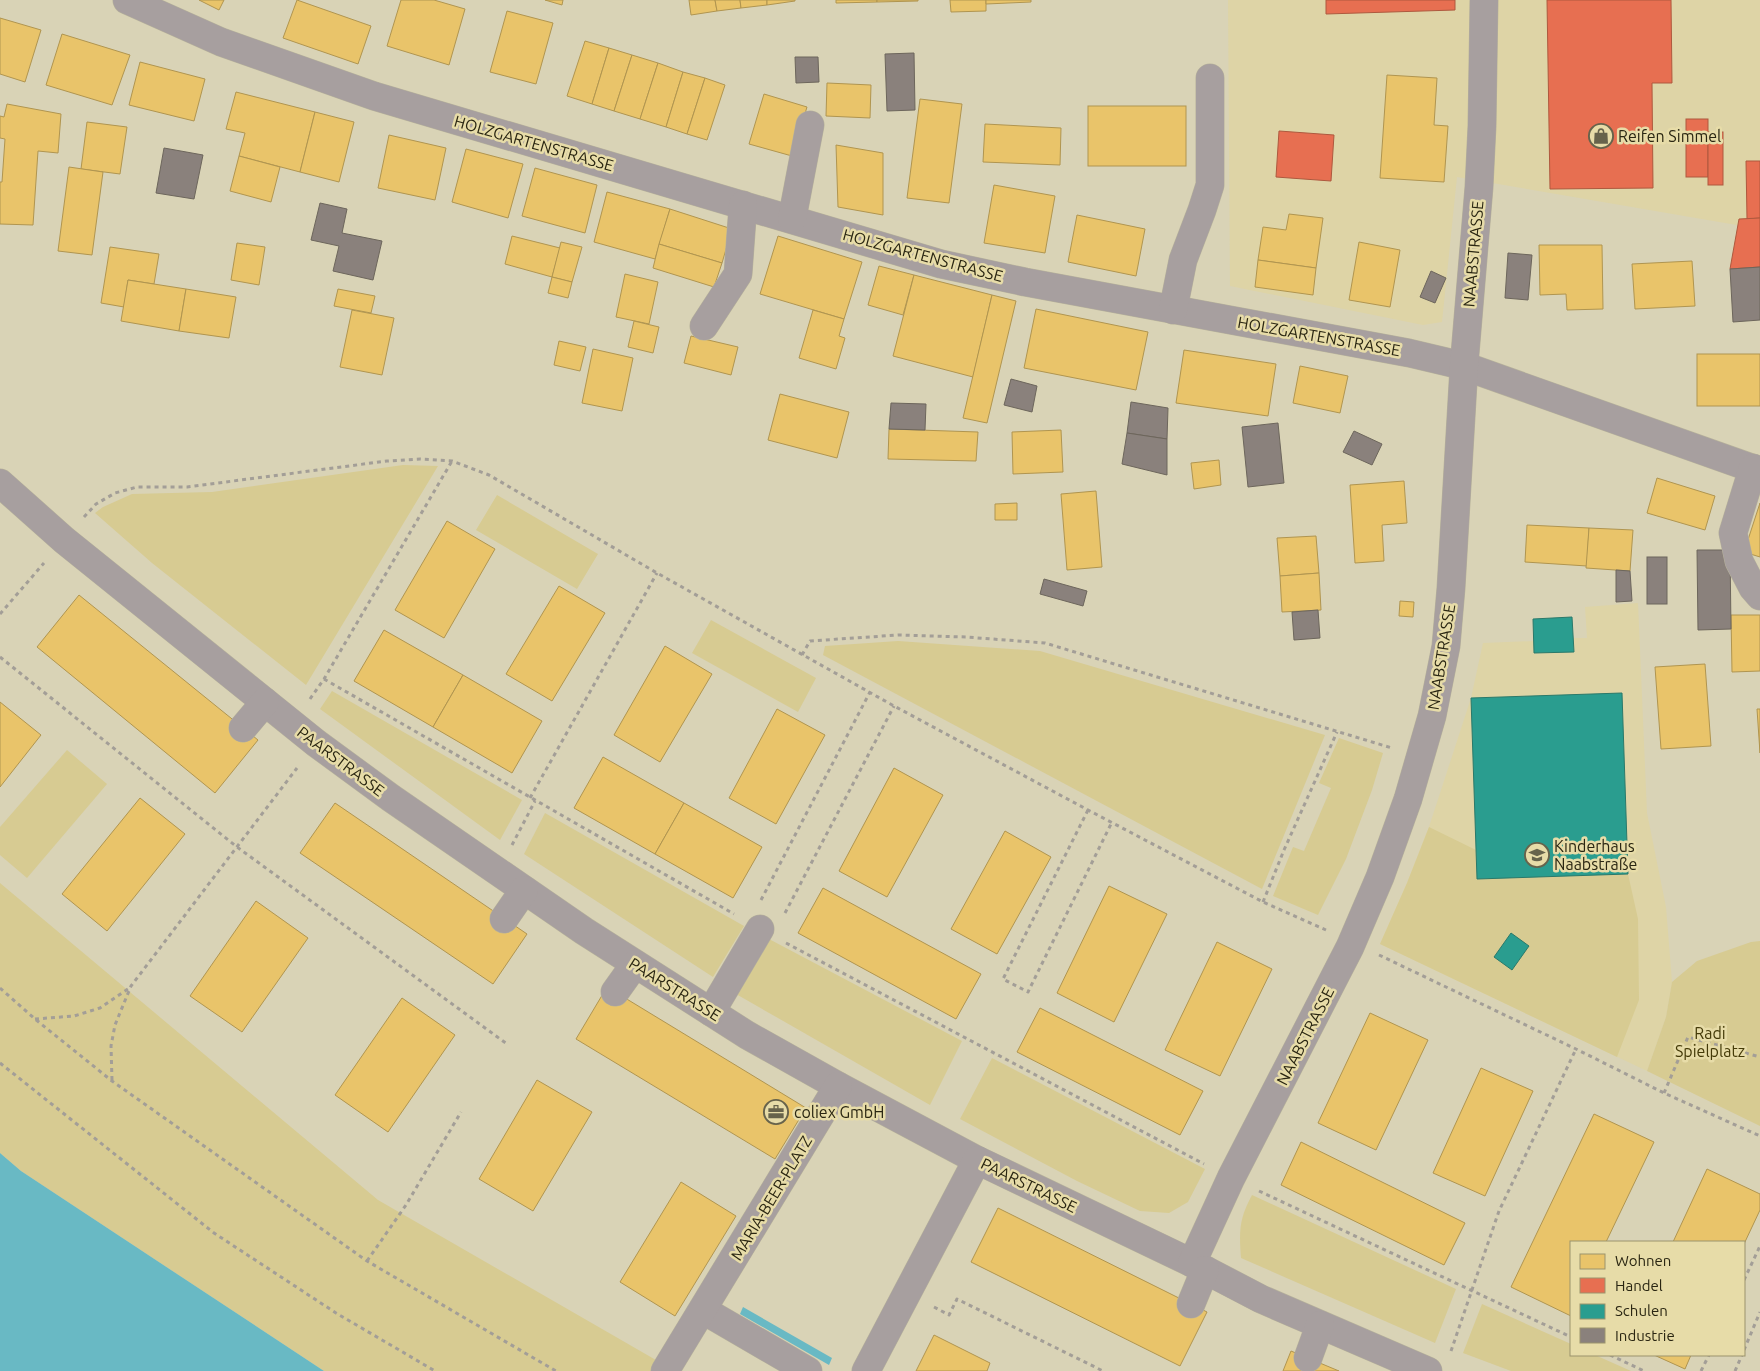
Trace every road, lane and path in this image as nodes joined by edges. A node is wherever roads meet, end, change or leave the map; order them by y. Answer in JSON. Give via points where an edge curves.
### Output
{"nodes":[{"id":1,"x":128,"y":0,"type":"edge"},
{"id":2,"x":1484,"y":0,"type":"edge"},
{"id":3,"x":1210,"y":78,"type":"dead end"},
{"id":4,"x":810,"y":126,"type":"dead end"},
{"id":5,"x":743,"y":205,"type":"junction"},
{"id":6,"x":792,"y":219,"type":"junction"},
{"id":7,"x":1173,"y":310,"type":"junction"},
{"id":8,"x":704,"y":326,"type":"dead end"},
{"id":9,"x":1464,"y":366,"type":"junction"},
{"id":10,"x":452,"y":461,"type":"junction"},
{"id":11,"x":1756,"y":469,"type":"edge"},
{"id":12,"x":0,"y":482,"type":"edge"},
{"id":13,"x":64,"y":540,"type":"junction"},
{"id":14,"x":658,"y":573,"type":"junction"},
{"id":15,"x":1760,"y":596,"type":"edge"},
{"id":16,"x":0,"y":614,"type":"edge"},
{"id":17,"x":802,"y":655,"type":"junction"},
{"id":18,"x":0,"y":657,"type":"edge"},
{"id":19,"x":870,"y":692,"type":"junction"},
{"id":20,"x":265,"y":702,"type":"junction"},
{"id":21,"x":894,"y":706,"type":"junction"},
{"id":22,"x":243,"y":728,"type":"dead end"},
{"id":23,"x":1337,"y":732,"type":"junction"},
{"id":24,"x":316,"y":743,"type":"junction"},
{"id":25,"x":1421,"y":757,"type":"junction"},
{"id":26,"x":530,"y":798,"type":"junction"},
{"id":27,"x":535,"y":801,"type":"junction"},
{"id":28,"x":1088,"y":810,"type":"junction"},
{"id":29,"x":1112,"y":822,"type":"junction"},
{"id":30,"x":237,"y":847,"type":"junction"},
{"id":31,"x":498,"y":872,"type":"junction"},
{"id":32,"x":524,"y":890,"type":"junction"},
{"id":33,"x":1264,"y":902,"type":"junction"},
{"id":34,"x":504,"y":919,"type":"dead end"},
{"id":35,"x":761,"y":929,"type":"junction"},
{"id":36,"x":1352,"y":943,"type":"junction"},
{"id":37,"x":635,"y":964,"type":"junction"},
{"id":38,"x":131,"y":986,"type":"junction"},
{"id":39,"x":0,"y":988,"type":"edge"},
{"id":40,"x":616,"y":992,"type":"dead end"},
{"id":41,"x":711,"y":1012,"type":"junction"},
{"id":42,"x":35,"y":1018,"type":"junction"},
{"id":43,"x":507,"y":1044,"type":"dead end"},
{"id":44,"x":1576,"y":1049,"type":"junction"},
{"id":45,"x":1760,"y":1057,"type":"edge"},
{"id":46,"x":0,"y":1063,"type":"edge"},
{"id":47,"x":112,"y":1081,"type":"junction"},
{"id":48,"x":838,"y":1086,"type":"junction"},
{"id":49,"x":1664,"y":1093,"type":"junction"},
{"id":50,"x":460,"y":1112,"type":"dead end"},
{"id":51,"x":1760,"y":1136,"type":"edge"},
{"id":52,"x":977,"y":1160,"type":"junction"},
{"id":53,"x":1231,"y":1178,"type":"junction"},
{"id":54,"x":1760,"y":1246,"type":"edge"},
{"id":55,"x":367,"y":1261,"type":"junction"},
{"id":56,"x":1198,"y":1267,"type":"junction"},
{"id":57,"x":1745,"y":1278,"type":"edge"},
{"id":58,"x":1471,"y":1290,"type":"junction"},
{"id":59,"x":907,"y":1293,"type":"junction"},
{"id":60,"x":1191,"y":1304,"type":"dead end"},
{"id":61,"x":703,"y":1310,"type":"junction"},
{"id":62,"x":1760,"y":1312,"type":"edge"},
{"id":63,"x":1320,"y":1325,"type":"junction"},
{"id":64,"x":1570,"y":1337,"type":"edge"},
{"id":65,"x":1745,"y":1348,"type":"edge"},
{"id":66,"x":1451,"y":1353,"type":"dead end"},
{"id":67,"x":1612,"y":1356,"type":"edge"},
{"id":68,"x":1708,"y":1356,"type":"edge"},
{"id":69,"x":1742,"y":1356,"type":"edge"},
{"id":70,"x":1308,"y":1358,"type":"dead end"},
{"id":71,"x":435,"y":1371,"type":"edge"},
{"id":72,"x":556,"y":1371,"type":"edge"},
{"id":73,"x":665,"y":1371,"type":"edge"},
{"id":74,"x":808,"y":1371,"type":"edge"},
{"id":75,"x":866,"y":1371,"type":"edge"},
{"id":76,"x":1103,"y":1371,"type":"edge"},
{"id":77,"x":1428,"y":1371,"type":"edge"},
{"id":78,"x":1644,"y":1371,"type":"edge"},
{"id":79,"x":1701,"y":1371,"type":"edge"},
{"id":80,"x":1735,"y":1371,"type":"edge"}],
"edges":[{"from":1,"to":5,"type":"street","name":"HOLZGARTENSTRASSE","via":[[221,42],[374,96]]},
{"from":2,"to":9,"type":"street","name":"NAABSTRASSE","via":[[1479,187]]},
{"from":3,"to":7,"type":"street","via":[[1210,185],[1182,260]]},
{"from":4,"to":6,"type":"street"},
{"from":5,"to":6,"type":"street","name":"HOLZGARTENSTRASSE"},
{"from":5,"to":8,"type":"street","via":[[738,274]]},
{"from":6,"to":7,"type":"street","name":"HOLZGARTENSTRASSE","via":[[940,264]]},
{"from":7,"to":9,"type":"street","name":"HOLZGARTENSTRASSE"},
{"from":9,"to":11,"type":"street","name":"HOLZGARTENSTRASSE"},
{"from":9,"to":25,"type":"street","name":"NAABSTRASSE","via":[[1446,646]]},
{"from":10,"to":13,"type":"path","via":[[387,461],[187,487],[137,487],[96,504]]},
{"from":10,"to":14,"type":"path","via":[[489,474]]},
{"from":10,"to":26,"type":"path","via":[[324,679]]},
{"from":11,"to":15,"type":"street","via":[[1733,533],[1739,561]]},
{"from":12,"to":13,"type":"street","name":"PAARSTRASSE"},
{"from":13,"to":16,"type":"path"},
{"from":13,"to":20,"type":"street","name":"PAARSTRASSE"},
{"from":14,"to":17,"type":"path"},
{"from":14,"to":26,"type":"path"},
{"from":17,"to":19,"type":"path"},
{"from":17,"to":23,"type":"path","via":[[810,641],[898,635],[1045,643]]},
{"from":18,"to":30,"type":"path"},
{"from":19,"to":21,"type":"path"},
{"from":19,"to":35,"type":"path"},
{"from":20,"to":22,"type":"street"},
{"from":20,"to":24,"type":"street","name":"PAARSTRASSE"},
{"from":21,"to":28,"type":"path"},
{"from":21,"to":35,"type":"path"},
{"from":23,"to":25,"type":"path"},
{"from":23,"to":33,"type":"path"},
{"from":24,"to":30,"type":"path"},
{"from":24,"to":31,"type":"street","name":"PAARSTRASSE"},
{"from":25,"to":36,"type":"street","name":"NAABSTRASSE","via":[[1380,876]]},
{"from":26,"to":27,"type":"path"},
{"from":27,"to":31,"type":"path"},
{"from":27,"to":35,"type":"path"},
{"from":28,"to":29,"type":"path"},
{"from":28,"to":29,"type":"path","via":[[1003,979],[1028,992]]},
{"from":29,"to":33,"type":"path"},
{"from":30,"to":38,"type":"path"},
{"from":30,"to":43,"type":"path"},
{"from":31,"to":32,"type":"street","name":"PAARSTRASSE"},
{"from":32,"to":34,"type":"street"},
{"from":32,"to":37,"type":"street","name":"PAARSTRASSE"},
{"from":33,"to":36,"type":"path"},
{"from":35,"to":41,"type":"street"},
{"from":35,"to":53,"type":"path"},
{"from":36,"to":44,"type":"path"},
{"from":36,"to":53,"type":"street","name":"NAABSTRASSE"},
{"from":37,"to":40,"type":"street"},
{"from":37,"to":41,"type":"street","name":"PAARSTRASSE"},
{"from":38,"to":42,"type":"path","via":[[100,1008],[74,1016]]},
{"from":38,"to":47,"type":"path","via":[[112,1038]]},
{"from":39,"to":42,"type":"path"},
{"from":41,"to":48,"type":"street","name":"PAARSTRASSE"},
{"from":42,"to":47,"type":"path"},
{"from":44,"to":49,"type":"path"},
{"from":44,"to":58,"type":"path","via":[[1499,1211]]},
{"from":45,"to":49,"type":"path","via":[[1688,1037]]},
{"from":46,"to":71,"type":"path","via":[[214,1233],[336,1313]]},
{"from":47,"to":55,"type":"path"},
{"from":48,"to":52,"type":"street","name":"PAARSTRASSE"},
{"from":48,"to":61,"type":"street","name":"MARIA-BEER-PLATZ"},
{"from":49,"to":51,"type":"path"},
{"from":50,"to":55,"type":"path","via":[[406,1206]]},
{"from":52,"to":56,"type":"street","name":"PAARSTRASSE"},
{"from":52,"to":59,"type":"street"},
{"from":53,"to":56,"type":"street","name":"NAABSTRASSE"},
{"from":53,"to":58,"type":"path"},
{"from":54,"to":57,"type":"path"},
{"from":55,"to":72,"type":"path"},
{"from":56,"to":60,"type":"street","name":"NAABSTRASSE"},
{"from":56,"to":63,"type":"street","name":"PAARSTRASSE"},
{"from":58,"to":64,"type":"path"},
{"from":58,"to":66,"type":"path"},
{"from":59,"to":75,"type":"street"},
{"from":59,"to":76,"type":"path","via":[[949,1315],[957,1299]]},
{"from":61,"to":73,"type":"street","name":"MARIA-BEER-PLATZ"},
{"from":61,"to":74,"type":"street"},
{"from":62,"to":65,"type":"path"},
{"from":63,"to":70,"type":"street"},
{"from":63,"to":77,"type":"street","name":"PAARSTRASSE"},
{"from":67,"to":78,"type":"path"},
{"from":68,"to":79,"type":"path"},
{"from":69,"to":80,"type":"path"}]}
